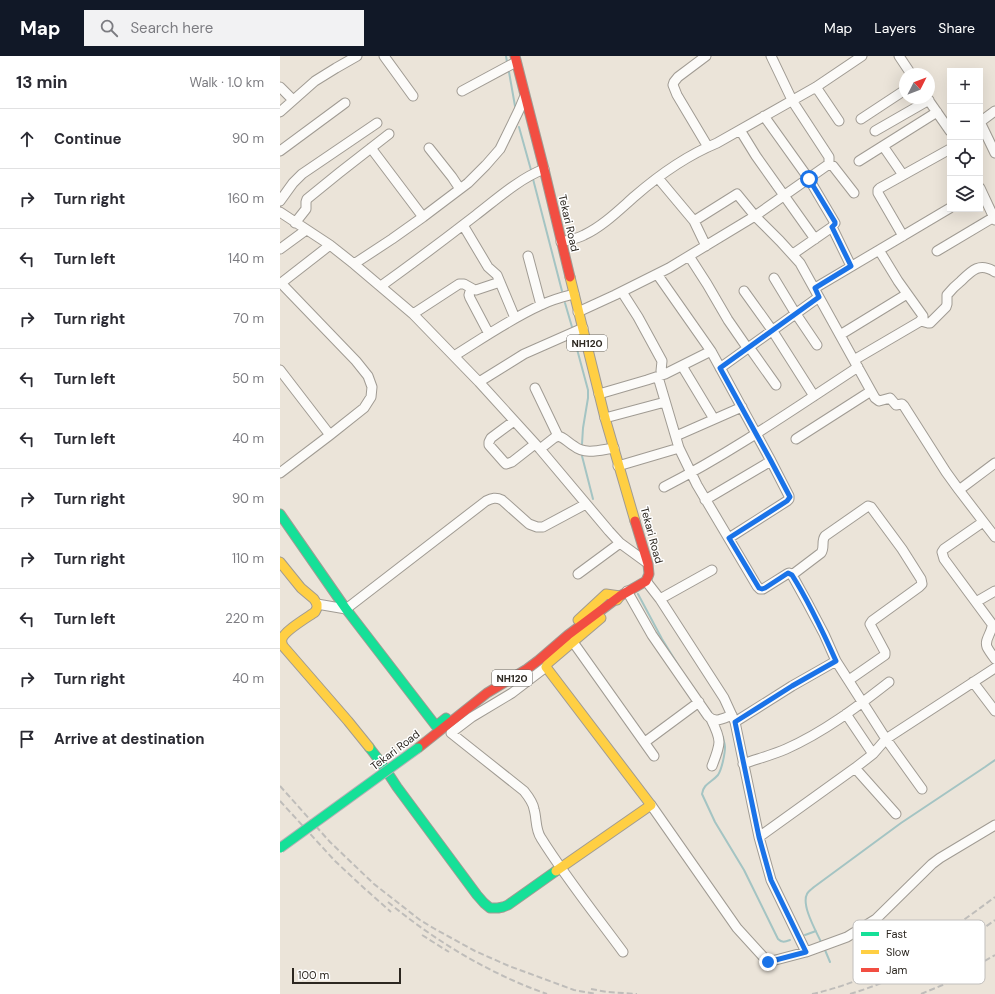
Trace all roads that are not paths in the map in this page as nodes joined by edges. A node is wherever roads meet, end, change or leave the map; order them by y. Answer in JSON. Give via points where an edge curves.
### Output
{"nodes":[{"id":1,"x":357,"y":56,"type":"edge"},
{"id":2,"x":384,"y":56,"type":"edge"},
{"id":3,"x":706,"y":56,"type":"edge"},
{"id":4,"x":771,"y":56,"type":"edge"},
{"id":5,"x":862,"y":56,"type":"edge"},
{"id":6,"x":899,"y":56,"type":"edge"},
{"id":7,"x":516,"y":59,"type":"edge"},
{"id":8,"x":907,"y":68,"type":"edge"},
{"id":9,"x":280,"y":87,"type":"edge"},
{"id":10,"x":816,"y":87,"type":"junction"},
{"id":11,"x":462,"y":91,"type":"dead end"},
{"id":12,"x":899,"y":94,"type":"edge"},
{"id":13,"x":413,"y":96,"type":"dead end"},
{"id":14,"x":525,"y":97,"type":"junction"},
{"id":15,"x":293,"y":100,"type":"junction"},
{"id":16,"x":793,"y":100,"type":"junction"},
{"id":17,"x":345,"y":103,"type":"dead end"},
{"id":18,"x":920,"y":104,"type":"edge"},
{"id":19,"x":931,"y":104,"type":"edge"},
{"id":20,"x":995,"y":111,"type":"edge"},
{"id":21,"x":280,"y":112,"type":"edge"},
{"id":22,"x":937,"y":112,"type":"junction"},
{"id":23,"x":764,"y":116,"type":"junction"},
{"id":24,"x":860,"y":119,"type":"dead end"},
{"id":25,"x":983,"y":120,"type":"edge"},
{"id":26,"x":839,"y":121,"type":"dead end"},
{"id":27,"x":377,"y":123,"type":"dead end"},
{"id":28,"x":947,"y":127,"type":"edge"},
{"id":29,"x":983,"y":128,"type":"edge"},
{"id":30,"x":740,"y":130,"type":"junction"},
{"id":31,"x":875,"y":132,"type":"dead end"},
{"id":32,"x":389,"y":134,"type":"dead end"},
{"id":33,"x":883,"y":146,"type":"junction"},
{"id":34,"x":708,"y":147,"type":"junction"},
{"id":35,"x":371,"y":148,"type":"junction"},
{"id":36,"x":430,"y":148,"type":"dead end"},
{"id":37,"x":280,"y":151,"type":"edge"},
{"id":38,"x":947,"y":151,"type":"edge"},
{"id":39,"x":995,"y":153,"type":"edge"},
{"id":40,"x":859,"y":161,"type":"dead end"},
{"id":41,"x":829,"y":164,"type":"junction"},
{"id":42,"x":544,"y":169,"type":"junction"},
{"id":43,"x":902,"y":175,"type":"junction"},
{"id":44,"x":658,"y":178,"type":"junction"},
{"id":45,"x":809,"y":179,"type":"junction"},
{"id":46,"x":460,"y":189,"type":"junction"},
{"id":47,"x":854,"y":193,"type":"dead end"},
{"id":48,"x":785,"y":195,"type":"junction"},
{"id":49,"x":983,"y":196,"type":"edge"},
{"id":50,"x":280,"y":201,"type":"edge"},
{"id":51,"x":947,"y":210,"type":"edge"},
{"id":52,"x":280,"y":212,"type":"edge"},
{"id":53,"x":755,"y":216,"type":"junction"},
{"id":54,"x":423,"y":217,"type":"junction"},
{"id":55,"x":994,"y":218,"type":"edge"},
{"id":56,"x":694,"y":221,"type":"junction"},
{"id":57,"x":295,"y":223,"type":"junction"},
{"id":58,"x":463,"y":226,"type":"junction"},
{"id":59,"x":832,"y":227,"type":"junction"},
{"id":60,"x":306,"y":230,"type":"junction"},
{"id":61,"x":903,"y":236,"type":"junction"},
{"id":62,"x":815,"y":239,"type":"junction"},
{"id":63,"x":561,"y":242,"type":"junction"},
{"id":64,"x":330,"y":245,"type":"junction"},
{"id":65,"x":706,"y":246,"type":"junction"},
{"id":66,"x":280,"y":249,"type":"edge"},
{"id":67,"x":879,"y":250,"type":"junction"},
{"id":68,"x":937,"y":251,"type":"dead end"},
{"id":69,"x":793,"y":254,"type":"junction"},
{"id":70,"x":528,"y":256,"type":"dead end"},
{"id":71,"x":689,"y":256,"type":"junction"},
{"id":72,"x":354,"y":264,"type":"junction"},
{"id":73,"x":851,"y":266,"type":"junction"},
{"id":74,"x":995,"y":272,"type":"edge"},
{"id":75,"x":657,"y":274,"type":"junction"},
{"id":76,"x":774,"y":278,"type":"dead end"},
{"id":77,"x":500,"y":282,"type":"junction"},
{"id":78,"x":281,"y":283,"type":"edge"},
{"id":79,"x":381,"y":286,"type":"junction"},
{"id":80,"x":471,"y":288,"type":"junction"},
{"id":81,"x":815,"y":288,"type":"junction"},
{"id":82,"x":622,"y":292,"type":"junction"},
{"id":83,"x":744,"y":292,"type":"dead end"},
{"id":84,"x":574,"y":294,"type":"junction"},
{"id":85,"x":907,"y":294,"type":"junction"},
{"id":86,"x":819,"y":297,"type":"junction"},
{"id":87,"x":541,"y":305,"type":"junction"},
{"id":88,"x":578,"y":312,"type":"junction"},
{"id":89,"x":413,"y":314,"type":"junction"},
{"id":90,"x":796,"y":314,"type":"junction"},
{"id":91,"x":515,"y":318,"type":"junction"},
{"id":92,"x":921,"y":321,"type":"junction"},
{"id":93,"x":583,"y":328,"type":"junction"},
{"id":94,"x":772,"y":330,"type":"junction"},
{"id":95,"x":490,"y":334,"type":"junction"},
{"id":96,"x":840,"y":335,"type":"junction"},
{"id":97,"x":817,"y":345,"type":"dead end"},
{"id":98,"x":749,"y":347,"type":"junction"},
{"id":99,"x":711,"y":351,"type":"junction"},
{"id":100,"x":454,"y":356,"type":"junction"},
{"id":101,"x":856,"y":364,"type":"junction"},
{"id":102,"x":682,"y":366,"type":"junction"},
{"id":103,"x":720,"y":368,"type":"junction"},
{"id":104,"x":280,"y":370,"type":"edge"},
{"id":105,"x":661,"y":376,"type":"junction"},
{"id":106,"x":479,"y":382,"type":"junction"},
{"id":107,"x":776,"y":385,"type":"dead end"},
{"id":108,"x":535,"y":388,"type":"dead end"},
{"id":109,"x":871,"y":391,"type":"junction"},
{"id":110,"x":599,"y":394,"type":"junction"},
{"id":111,"x":814,"y":396,"type":"junction"},
{"id":112,"x":665,"y":402,"type":"junction"},
{"id":113,"x":742,"y":407,"type":"junction"},
{"id":114,"x":605,"y":418,"type":"junction"},
{"id":115,"x":714,"y":419,"type":"junction"},
{"id":116,"x":514,"y":421,"type":"junction"},
{"id":117,"x":756,"y":435,"type":"junction"},
{"id":118,"x":330,"y":436,"type":"junction"},
{"id":119,"x":558,"y":436,"type":"junction"},
{"id":120,"x":676,"y":436,"type":"junction"},
{"id":121,"x":796,"y":439,"type":"dead end"},
{"id":122,"x":537,"y":447,"type":"junction"},
{"id":123,"x":614,"y":448,"type":"junction"},
{"id":124,"x":679,"y":448,"type":"junction"},
{"id":125,"x":771,"y":461,"type":"junction"},
{"id":126,"x":995,"y":463,"type":"edge"},
{"id":127,"x":618,"y":466,"type":"junction"},
{"id":128,"x":281,"y":470,"type":"edge"},
{"id":129,"x":691,"y":473,"type":"junction"},
{"id":130,"x":664,"y":487,"type":"dead end"},
{"id":131,"x":959,"y":490,"type":"junction"},
{"id":132,"x":705,"y":500,"type":"junction"},
{"id":133,"x":590,"y":509,"type":"junction"},
{"id":134,"x":280,"y":514,"type":"edge"},
{"id":135,"x":995,"y":522,"type":"edge"},
{"id":136,"x":985,"y":524,"type":"junction"},
{"id":137,"x":995,"y":537,"type":"edge"},
{"id":138,"x":729,"y":538,"type":"junction"},
{"id":139,"x":620,"y":543,"type":"junction"},
{"id":140,"x":280,"y":562,"type":"edge"},
{"id":141,"x":648,"y":564,"type":"junction"},
{"id":142,"x":712,"y":570,"type":"dead end"},
{"id":143,"x":578,"y":574,"type":"dead end"},
{"id":144,"x":792,"y":575,"type":"junction"},
{"id":145,"x":646,"y":581,"type":"junction"},
{"id":146,"x":995,"y":591,"type":"edge"},
{"id":147,"x":623,"y":593,"type":"junction"},
{"id":148,"x":660,"y":599,"type":"junction"},
{"id":149,"x":976,"y":602,"type":"junction"},
{"id":150,"x":317,"y":604,"type":"junction"},
{"id":151,"x":346,"y":609,"type":"junction"},
{"id":152,"x":572,"y":642,"type":"junction"},
{"id":153,"x":995,"y":659,"type":"edge"},
{"id":154,"x":836,"y":661,"type":"junction"},
{"id":155,"x":546,"y":667,"type":"junction"},
{"id":156,"x":995,"y":668,"type":"edge"},
{"id":157,"x":848,"y":680,"type":"junction"},
{"id":158,"x":889,"y":682,"type":"dead end"},
{"id":159,"x":973,"y":682,"type":"junction"},
{"id":160,"x":699,"y":702,"type":"junction"},
{"id":161,"x":863,"y":702,"type":"junction"},
{"id":162,"x":995,"y":711,"type":"edge"},
{"id":163,"x":846,"y":714,"type":"junction"},
{"id":164,"x":711,"y":719,"type":"junction"},
{"id":165,"x":733,"y":719,"type":"junction"},
{"id":166,"x":886,"y":739,"type":"junction"},
{"id":167,"x":645,"y":742,"type":"junction"},
{"id":168,"x":873,"y":754,"type":"junction"},
{"id":169,"x":654,"y":756,"type":"dead end"},
{"id":170,"x":743,"y":764,"type":"junction"},
{"id":171,"x":712,"y":766,"type":"dead end"},
{"id":172,"x":855,"y":768,"type":"junction"},
{"id":173,"x":922,"y":789,"type":"dead end"},
{"id":174,"x":651,"y":805,"type":"junction"},
{"id":175,"x":896,"y":814,"type":"dead end"},
{"id":176,"x":995,"y":825,"type":"edge"},
{"id":177,"x":759,"y":837,"type":"junction"},
{"id":178,"x":280,"y":848,"type":"edge"},
{"id":179,"x":560,"y":868,"type":"junction"},
{"id":180,"x":874,"y":920,"type":"edge"},
{"id":181,"x":853,"y":933,"type":"edge"},
{"id":182,"x":623,"y":952,"type":"dead end"},
{"id":183,"x":806,"y":952,"type":"junction"}],
"edges":[{"from":1,"to":15,"type":"street","via":[[315,81]]},
{"from":2,"to":13,"type":"street"},
{"from":3,"to":34,"type":"street","via":[[678,77],[673,85]]},
{"from":4,"to":16,"type":"street"},
{"from":5,"to":10,"type":"street"},
{"from":6,"to":8,"type":"street"},
{"from":7,"to":11,"type":"street"},
{"from":7,"to":14,"type":"main road","name":"Tekari Road","number":"NH120"},
{"from":9,"to":15,"type":"street"},
{"from":10,"to":16,"type":"street"},
{"from":10,"to":26,"type":"street"},
{"from":12,"to":24,"type":"street"},
{"from":14,"to":42,"type":"main road","name":"Tekari Road","number":"NH120"},
{"from":14,"to":46,"type":"street","via":[[500,149]]},
{"from":15,"to":21,"type":"street"},
{"from":16,"to":23,"type":"street"},
{"from":16,"to":41,"type":"street","via":[[829,157]]},
{"from":17,"to":37,"type":"street"},
{"from":18,"to":31,"type":"street"},
{"from":19,"to":22,"type":"street"},
{"from":20,"to":25,"type":"street"},
{"from":22,"to":28,"type":"street"},
{"from":22,"to":33,"type":"street"},
{"from":23,"to":30,"type":"street"},
{"from":23,"to":45,"type":"street"},
{"from":27,"to":50,"type":"street","via":[[302,174]]},
{"from":29,"to":39,"type":"street"},
{"from":30,"to":34,"type":"street"},
{"from":30,"to":48,"type":"street"},
{"from":32,"to":35,"type":"street"},
{"from":33,"to":40,"type":"street"},
{"from":33,"to":43,"type":"street"},
{"from":34,"to":44,"type":"street","via":[[680,162]]},
{"from":35,"to":54,"type":"street"},
{"from":35,"to":57,"type":"street","via":[[307,199],[306,209]]},
{"from":36,"to":46,"type":"street"},
{"from":38,"to":43,"type":"street"},
{"from":41,"to":45,"type":"street"},
{"from":41,"to":47,"type":"street"},
{"from":42,"to":58,"type":"street","via":[[506,192]]},
{"from":42,"to":63,"type":"main road","name":"Tekari Road","number":"NH120"},
{"from":43,"to":61,"type":"street","via":[[878,191]]},
{"from":44,"to":56,"type":"street"},
{"from":44,"to":63,"type":"street","via":[[584,236]]},
{"from":45,"to":48,"type":"street"},
{"from":45,"to":59,"type":"street","via":[[835,222]]},
{"from":46,"to":54,"type":"street"},
{"from":48,"to":53,"type":"street"},
{"from":48,"to":62,"type":"street"},
{"from":49,"to":55,"type":"street"},
{"from":51,"to":61,"type":"street"},
{"from":52,"to":57,"type":"street"},
{"from":53,"to":56,"type":"street","via":[[737,194]]},
{"from":53,"to":65,"type":"street"},
{"from":53,"to":69,"type":"street"},
{"from":54,"to":72,"type":"street"},
{"from":55,"to":68,"type":"street"},
{"from":56,"to":65,"type":"street"},
{"from":57,"to":60,"type":"street"},
{"from":58,"to":77,"type":"street"},
{"from":58,"to":79,"type":"street"},
{"from":59,"to":62,"type":"street"},
{"from":59,"to":73,"type":"street"},
{"from":60,"to":64,"type":"street"},
{"from":60,"to":66,"type":"street"},
{"from":61,"to":67,"type":"street"},
{"from":62,"to":69,"type":"street"},
{"from":63,"to":84,"type":"main road","name":"Tekari Road","number":"NH120"},
{"from":64,"to":72,"type":"street"},
{"from":64,"to":78,"type":"street"},
{"from":65,"to":71,"type":"street"},
{"from":67,"to":73,"type":"street"},
{"from":67,"to":85,"type":"street"},
{"from":69,"to":81,"type":"street"},
{"from":70,"to":87,"type":"street"},
{"from":71,"to":75,"type":"street"},
{"from":71,"to":98,"type":"street","via":[[728,320]]},
{"from":72,"to":79,"type":"street"},
{"from":73,"to":81,"type":"street"},
{"from":74,"to":92,"type":"street","via":[[984,268],[971,271],[947,295],[946,307],[930,322]]},
{"from":75,"to":82,"type":"street"},
{"from":75,"to":99,"type":"street"},
{"from":76,"to":90,"type":"street"},
{"from":77,"to":80,"type":"street","via":[[478,289]]},
{"from":77,"to":91,"type":"street"},
{"from":78,"to":118,"type":"street","via":[[356,361],[368,376],[372,387],[371,397],[364,408]]},
{"from":79,"to":89,"type":"street"},
{"from":80,"to":89,"type":"street","via":[[460,284]]},
{"from":80,"to":95,"type":"street","via":[[469,296]]},
{"from":81,"to":86,"type":"street"},
{"from":82,"to":88,"type":"street"},
{"from":82,"to":105,"type":"street","via":[[662,361]]},
{"from":83,"to":94,"type":"street"},
{"from":84,"to":87,"type":"street"},
{"from":84,"to":88,"type":"main road","name":"Tekari Road","number":"NH120"},
{"from":85,"to":92,"type":"street","via":[[923,316]]},
{"from":85,"to":96,"type":"street"},
{"from":86,"to":90,"type":"street"},
{"from":86,"to":96,"type":"street"},
{"from":87,"to":91,"type":"street"},
{"from":88,"to":93,"type":"main road","name":"Tekari Road","number":"NH120"},
{"from":89,"to":100,"type":"street"},
{"from":90,"to":94,"type":"street"},
{"from":90,"to":97,"type":"street"},
{"from":91,"to":95,"type":"street"},
{"from":92,"to":101,"type":"street"},
{"from":93,"to":106,"type":"street","via":[[524,354]]},
{"from":93,"to":110,"type":"main road","name":"Tekari Road","number":"NH120"},
{"from":94,"to":98,"type":"street"},
{"from":94,"to":111,"type":"street"},
{"from":95,"to":100,"type":"street"},
{"from":96,"to":101,"type":"street"},
{"from":98,"to":103,"type":"street"},
{"from":98,"to":107,"type":"street"},
{"from":99,"to":102,"type":"street"},
{"from":99,"to":103,"type":"street"},
{"from":100,"to":106,"type":"street"},
{"from":101,"to":109,"type":"street"},
{"from":101,"to":111,"type":"street"},
{"from":102,"to":105,"type":"street"},
{"from":102,"to":115,"type":"street"},
{"from":103,"to":113,"type":"street"},
{"from":104,"to":118,"type":"street"},
{"from":105,"to":110,"type":"street"},
{"from":105,"to":112,"type":"street"},
{"from":106,"to":116,"type":"street"},
{"from":108,"to":119,"type":"street"},
{"from":109,"to":121,"type":"street"},
{"from":109,"to":131,"type":"street","via":[[879,401],[890,398],[896,405],[904,406]]},
{"from":110,"to":114,"type":"main road","name":"Tekari Road","number":"NH120"},
{"from":111,"to":117,"type":"street"},
{"from":112,"to":114,"type":"street"},
{"from":112,"to":120,"type":"street"},
{"from":113,"to":115,"type":"street"},
{"from":113,"to":117,"type":"street"},
{"from":114,"to":123,"type":"main road","name":"Tekari Road","number":"NH120"},
{"from":115,"to":120,"type":"street"},
{"from":116,"to":122,"type":"street"},
{"from":116,"to":122,"type":"street","via":[[489,442],[504,462],[512,462]]},
{"from":117,"to":125,"type":"street"},
{"from":117,"to":129,"type":"street"},
{"from":118,"to":128,"type":"street"},
{"from":119,"to":122,"type":"street"},
{"from":119,"to":123,"type":"street","via":[[583,451]]},
{"from":120,"to":124,"type":"street"},
{"from":122,"to":133,"type":"street"},
{"from":123,"to":127,"type":"main road","name":"Tekari Road","number":"NH120"},
{"from":124,"to":127,"type":"street"},
{"from":124,"to":129,"type":"street"},
{"from":125,"to":132,"type":"street"},
{"from":125,"to":138,"type":"street","via":[[790,499]]},
{"from":126,"to":131,"type":"street"},
{"from":127,"to":141,"type":"main road","name":"Tekari Road","number":"NH120"},
{"from":129,"to":130,"type":"street"},
{"from":129,"to":132,"type":"street"},
{"from":131,"to":136,"type":"street"},
{"from":132,"to":138,"type":"street"},
{"from":133,"to":139,"type":"street"},
{"from":133,"to":151,"type":"street","via":[[537,527],[529,524],[502,500],[492,498]]},
{"from":134,"to":151,"type":"main road"},
{"from":135,"to":136,"type":"street"},
{"from":136,"to":137,"type":"street"},
{"from":136,"to":149,"type":"street","via":[[942,552],[944,559]]},
{"from":138,"to":144,"type":"street","via":[[759,588],[765,588],[788,573]]},
{"from":139,"to":141,"type":"street"},
{"from":139,"to":143,"type":"street"},
{"from":140,"to":150,"type":"main road"},
{"from":141,"to":145,"type":"main road","name":"Tekari Road","number":"NH120","via":[[649,574]]},
{"from":142,"to":148,"type":"street"},
{"from":144,"to":154,"type":"street"},
{"from":144,"to":157,"type":"street","via":[[821,553],[824,538],[828,533],[868,506],[902,549],[922,582],[870,624],[885,655]]},
{"from":145,"to":147,"type":"main road","name":"Tekari Road","number":"NH120"},
{"from":145,"to":148,"type":"street"},
{"from":146,"to":149,"type":"street"},
{"from":147,"to":151,"type":"main road","via":[[606,594],[536,657],[463,704],[436,726]]},
{"from":147,"to":152,"type":"main road","via":[[605,615]]},
{"from":147,"to":160,"type":"street"},
{"from":147,"to":178,"type":"main road","name":"Tekari Road","number":"NH120","bridge":true,"via":[[533,665],[487,693],[338,808]]},
{"from":148,"to":165,"type":"street","via":[[724,698]]},
{"from":149,"to":153,"type":"street","via":[[992,624],[986,646]]},
{"from":150,"to":151,"type":"street"},
{"from":150,"to":179,"type":"main road","via":[[315,612],[286,632],[281,643],[382,764],[484,904],[492,909],[501,909]]},
{"from":152,"to":155,"type":"main road"},
{"from":152,"to":167,"type":"street"},
{"from":154,"to":157,"type":"street"},
{"from":154,"to":165,"type":"street"},
{"from":155,"to":174,"type":"main road"},
{"from":155,"to":179,"type":"street","via":[[451,733],[530,798],[540,836]]},
{"from":156,"to":159,"type":"street"},
{"from":157,"to":161,"type":"street"},
{"from":158,"to":161,"type":"street"},
{"from":159,"to":162,"type":"street"},
{"from":159,"to":166,"type":"street"},
{"from":160,"to":164,"type":"street"},
{"from":160,"to":167,"type":"street"},
{"from":161,"to":163,"type":"street"},
{"from":161,"to":166,"type":"street"},
{"from":163,"to":168,"type":"street"},
{"from":163,"to":170,"type":"street","via":[[787,748]]},
{"from":164,"to":165,"type":"street"},
{"from":164,"to":171,"type":"street","via":[[720,740]]},
{"from":165,"to":170,"type":"street"},
{"from":166,"to":168,"type":"street"},
{"from":166,"to":173,"type":"street"},
{"from":167,"to":169,"type":"street"},
{"from":168,"to":172,"type":"street"},
{"from":170,"to":177,"type":"street"},
{"from":172,"to":175,"type":"street"},
{"from":172,"to":177,"type":"street"},
{"from":174,"to":179,"type":"main road"},
{"from":174,"to":183,"type":"street","via":[[737,928],[768,962]]},
{"from":176,"to":180,"type":"street","via":[[932,864]]},
{"from":177,"to":183,"type":"street","via":[[771,880]]},
{"from":179,"to":182,"type":"street"},
{"from":181,"to":183,"type":"street"}]}
